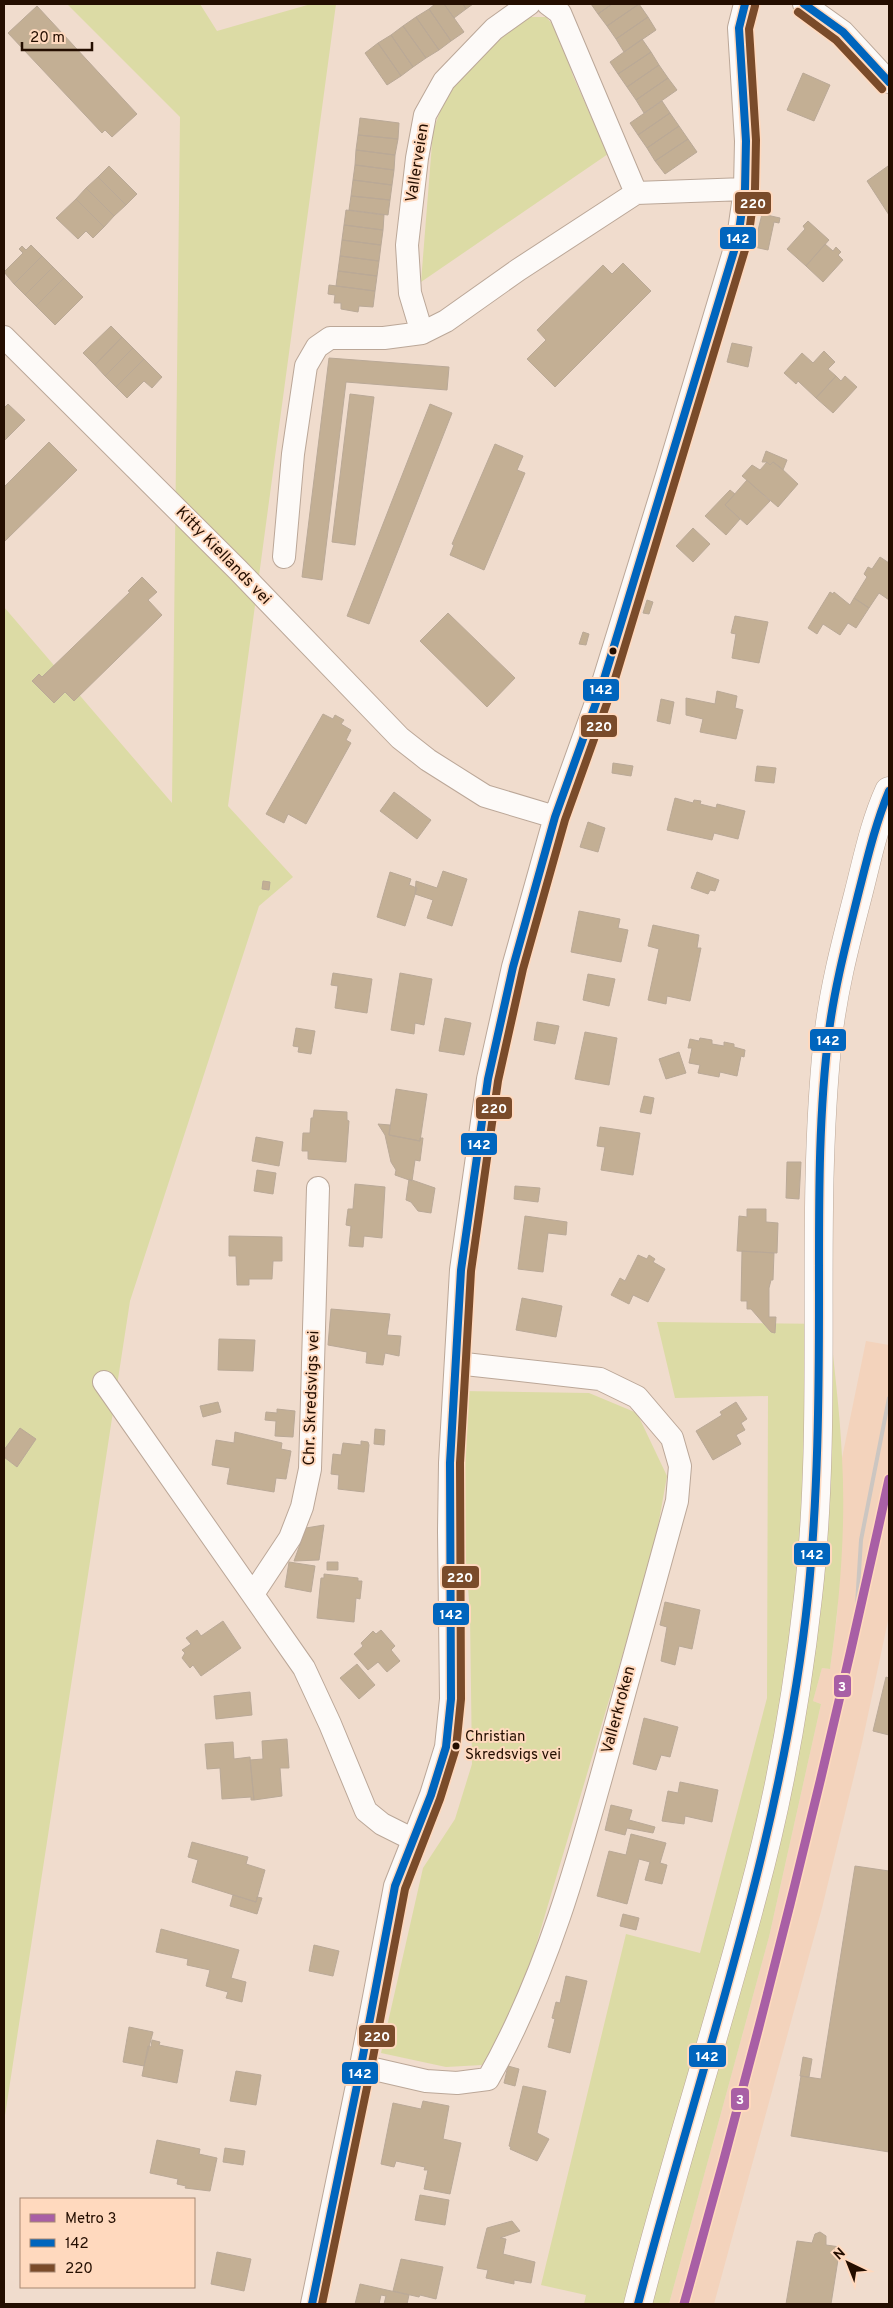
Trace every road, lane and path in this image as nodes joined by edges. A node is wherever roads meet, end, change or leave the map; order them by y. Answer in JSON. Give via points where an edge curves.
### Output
{"nodes":[{"id":1,"x":529,"y":4,"type":"edge"},
{"id":2,"x":548,"y":4,"type":"edge"},
{"id":3,"x":744,"y":4,"type":"edge"},
{"id":4,"x":804,"y":4,"type":"edge"},
{"id":5,"x":889,"y":82,"type":"edge"},
{"id":6,"x":745,"y":189,"type":"junction"},
{"id":7,"x":636,"y":193,"type":"junction"},
{"id":8,"x":422,"y":333,"type":"junction"},
{"id":9,"x":4,"y":337,"type":"edge"},
{"id":10,"x":284,"y":557,"type":"dead end"},
{"id":11,"x":889,"y":791,"type":"edge"},
{"id":12,"x":555,"y":817,"type":"junction"},
{"id":13,"x":318,"y":1188,"type":"dead end"},
{"id":14,"x":456,"y":1363,"type":"junction"},
{"id":15,"x":104,"y":1382,"type":"dead end"},
{"id":16,"x":253,"y":1594,"type":"junction"},
{"id":17,"x":412,"y":1839,"type":"junction"},
{"id":18,"x":361,"y":2066,"type":"junction"},
{"id":19,"x":312,"y":2304,"type":"edge"},
{"id":20,"x":638,"y":2304,"type":"edge"}],
"edges":[{"from":1,"to":8,"type":"street","name":"Vallerveien","via":[[494,29],[444,81],[425,115],[416,158],[406,245],[410,293]]},
{"from":2,"to":7,"type":"street","via":[[560,13]]},
{"from":3,"to":6,"type":"street","via":[[739,28],[746,141]]},
{"from":4,"to":5,"type":"street","via":[[843,32]]},
{"from":6,"to":7,"type":"street"},
{"from":6,"to":12,"type":"street","via":[[738,238],[671,463],[600,689]]},
{"from":7,"to":8,"type":"street","via":[[446,321]]},
{"from":8,"to":10,"type":"street","via":[[384,338],[330,338],[317,347],[306,366]]},
{"from":9,"to":12,"type":"street","name":"Kitty Kiellands vei","via":[[238,570],[400,738],[485,796]]},
{"from":11,"to":20,"type":"street","via":[[849,928],[827,1043],[820,1156],[814,1545],[782,1769],[754,1890]]},
{"from":12,"to":14,"type":"street","via":[[513,967],[488,1079],[461,1270]]},
{"from":13,"to":16,"type":"street","name":"Chr. Skredsvigs vei","via":[[310,1469],[302,1507],[290,1538]]},
{"from":14,"to":17,"type":"street","via":[[449,1531],[451,1698],[446,1747],[431,1795]]},
{"from":14,"to":18,"type":"street","name":"Vallerkroken","via":[[600,1379],[637,1397],[672,1438],[680,1466],[677,1501],[590,1817],[534,1985],[505,2050],[488,2079],[457,2083],[426,2081]]},
{"from":15,"to":16,"type":"street"},
{"from":16,"to":17,"type":"street","via":[[304,1668],[366,1811],[382,1824]]},
{"from":17,"to":18,"type":"street","via":[[395,1886]]},
{"from":18,"to":19,"type":"street"}]}
